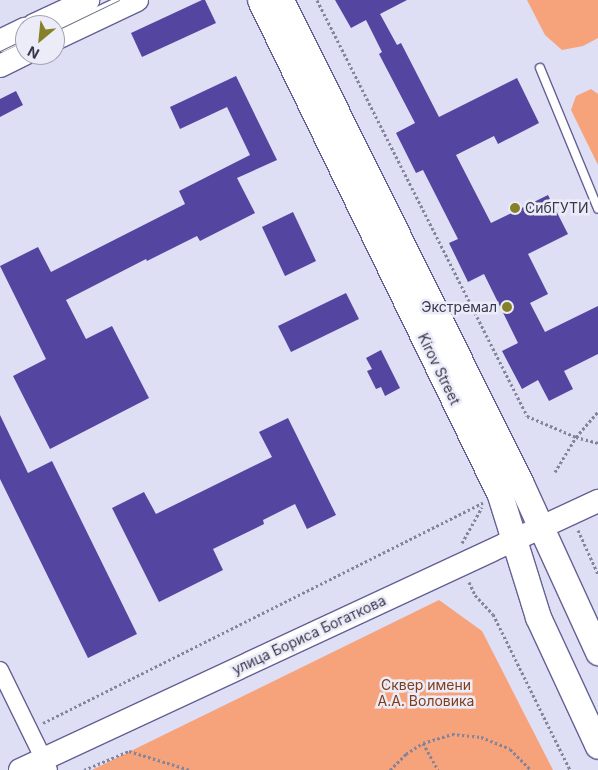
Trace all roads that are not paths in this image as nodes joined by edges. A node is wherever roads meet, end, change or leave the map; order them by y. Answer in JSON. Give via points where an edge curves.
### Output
{"nodes":[{"id":1,"x":88,"y":0,"type":"edge"},
{"id":2,"x":136,"y":0,"type":"edge"},
{"id":3,"x":260,"y":0,"type":"edge"},
{"id":4,"x":280,"y":0,"type":"edge"},
{"id":5,"x":56,"y":15,"type":"edge"},
{"id":6,"x":15,"y":34,"type":"edge"},
{"id":7,"x":65,"y":34,"type":"edge"},
{"id":8,"x":0,"y":41,"type":"edge"},
{"id":9,"x":15,"y":59,"type":"edge"},
{"id":10,"x":0,"y":66,"type":"edge"},
{"id":11,"x":540,"y":68,"type":"dead end"},
{"id":12,"x":598,"y":209,"type":"edge"},
{"id":13,"x":598,"y":501,"type":"edge"},
{"id":14,"x":541,"y":528,"type":"junction"},
{"id":15,"x":514,"y":540,"type":"junction"},
{"id":16,"x":598,"y":652,"type":"edge"},
{"id":17,"x":0,"y":670,"type":"edge"},
{"id":18,"x":598,"y":746,"type":"edge"},
{"id":19,"x":46,"y":764,"type":"edge"},
{"id":20,"x":20,"y":770,"type":"edge"}],
"edges":[{"from":1,"to":5,"type":"main road"},
{"from":2,"to":7,"type":"main road"},
{"from":3,"to":15,"type":"main road","name":"Kirov Street","via":[[500,495]]},
{"from":4,"to":14,"type":"main road","name":"Kirov Street"},
{"from":6,"to":8,"type":"main road"},
{"from":9,"to":10,"type":"main road"},
{"from":11,"to":12,"type":"lane"},
{"from":13,"to":14,"type":"main road","name":"улица Бориса Богаткова"},
{"from":14,"to":15,"type":"main road","name":"улица Бориса Богаткова"},
{"from":14,"to":16,"type":"main road","name":"Kirov Street"},
{"from":15,"to":18,"type":"main road","name":"Kirov Street","via":[[538,617]]},
{"from":15,"to":19,"type":"main road","name":"улица Бориса Богаткова"},
{"from":17,"to":19,"type":"street"},
{"from":19,"to":20,"type":"main road","name":"улица Бориса Богаткова"}]}
